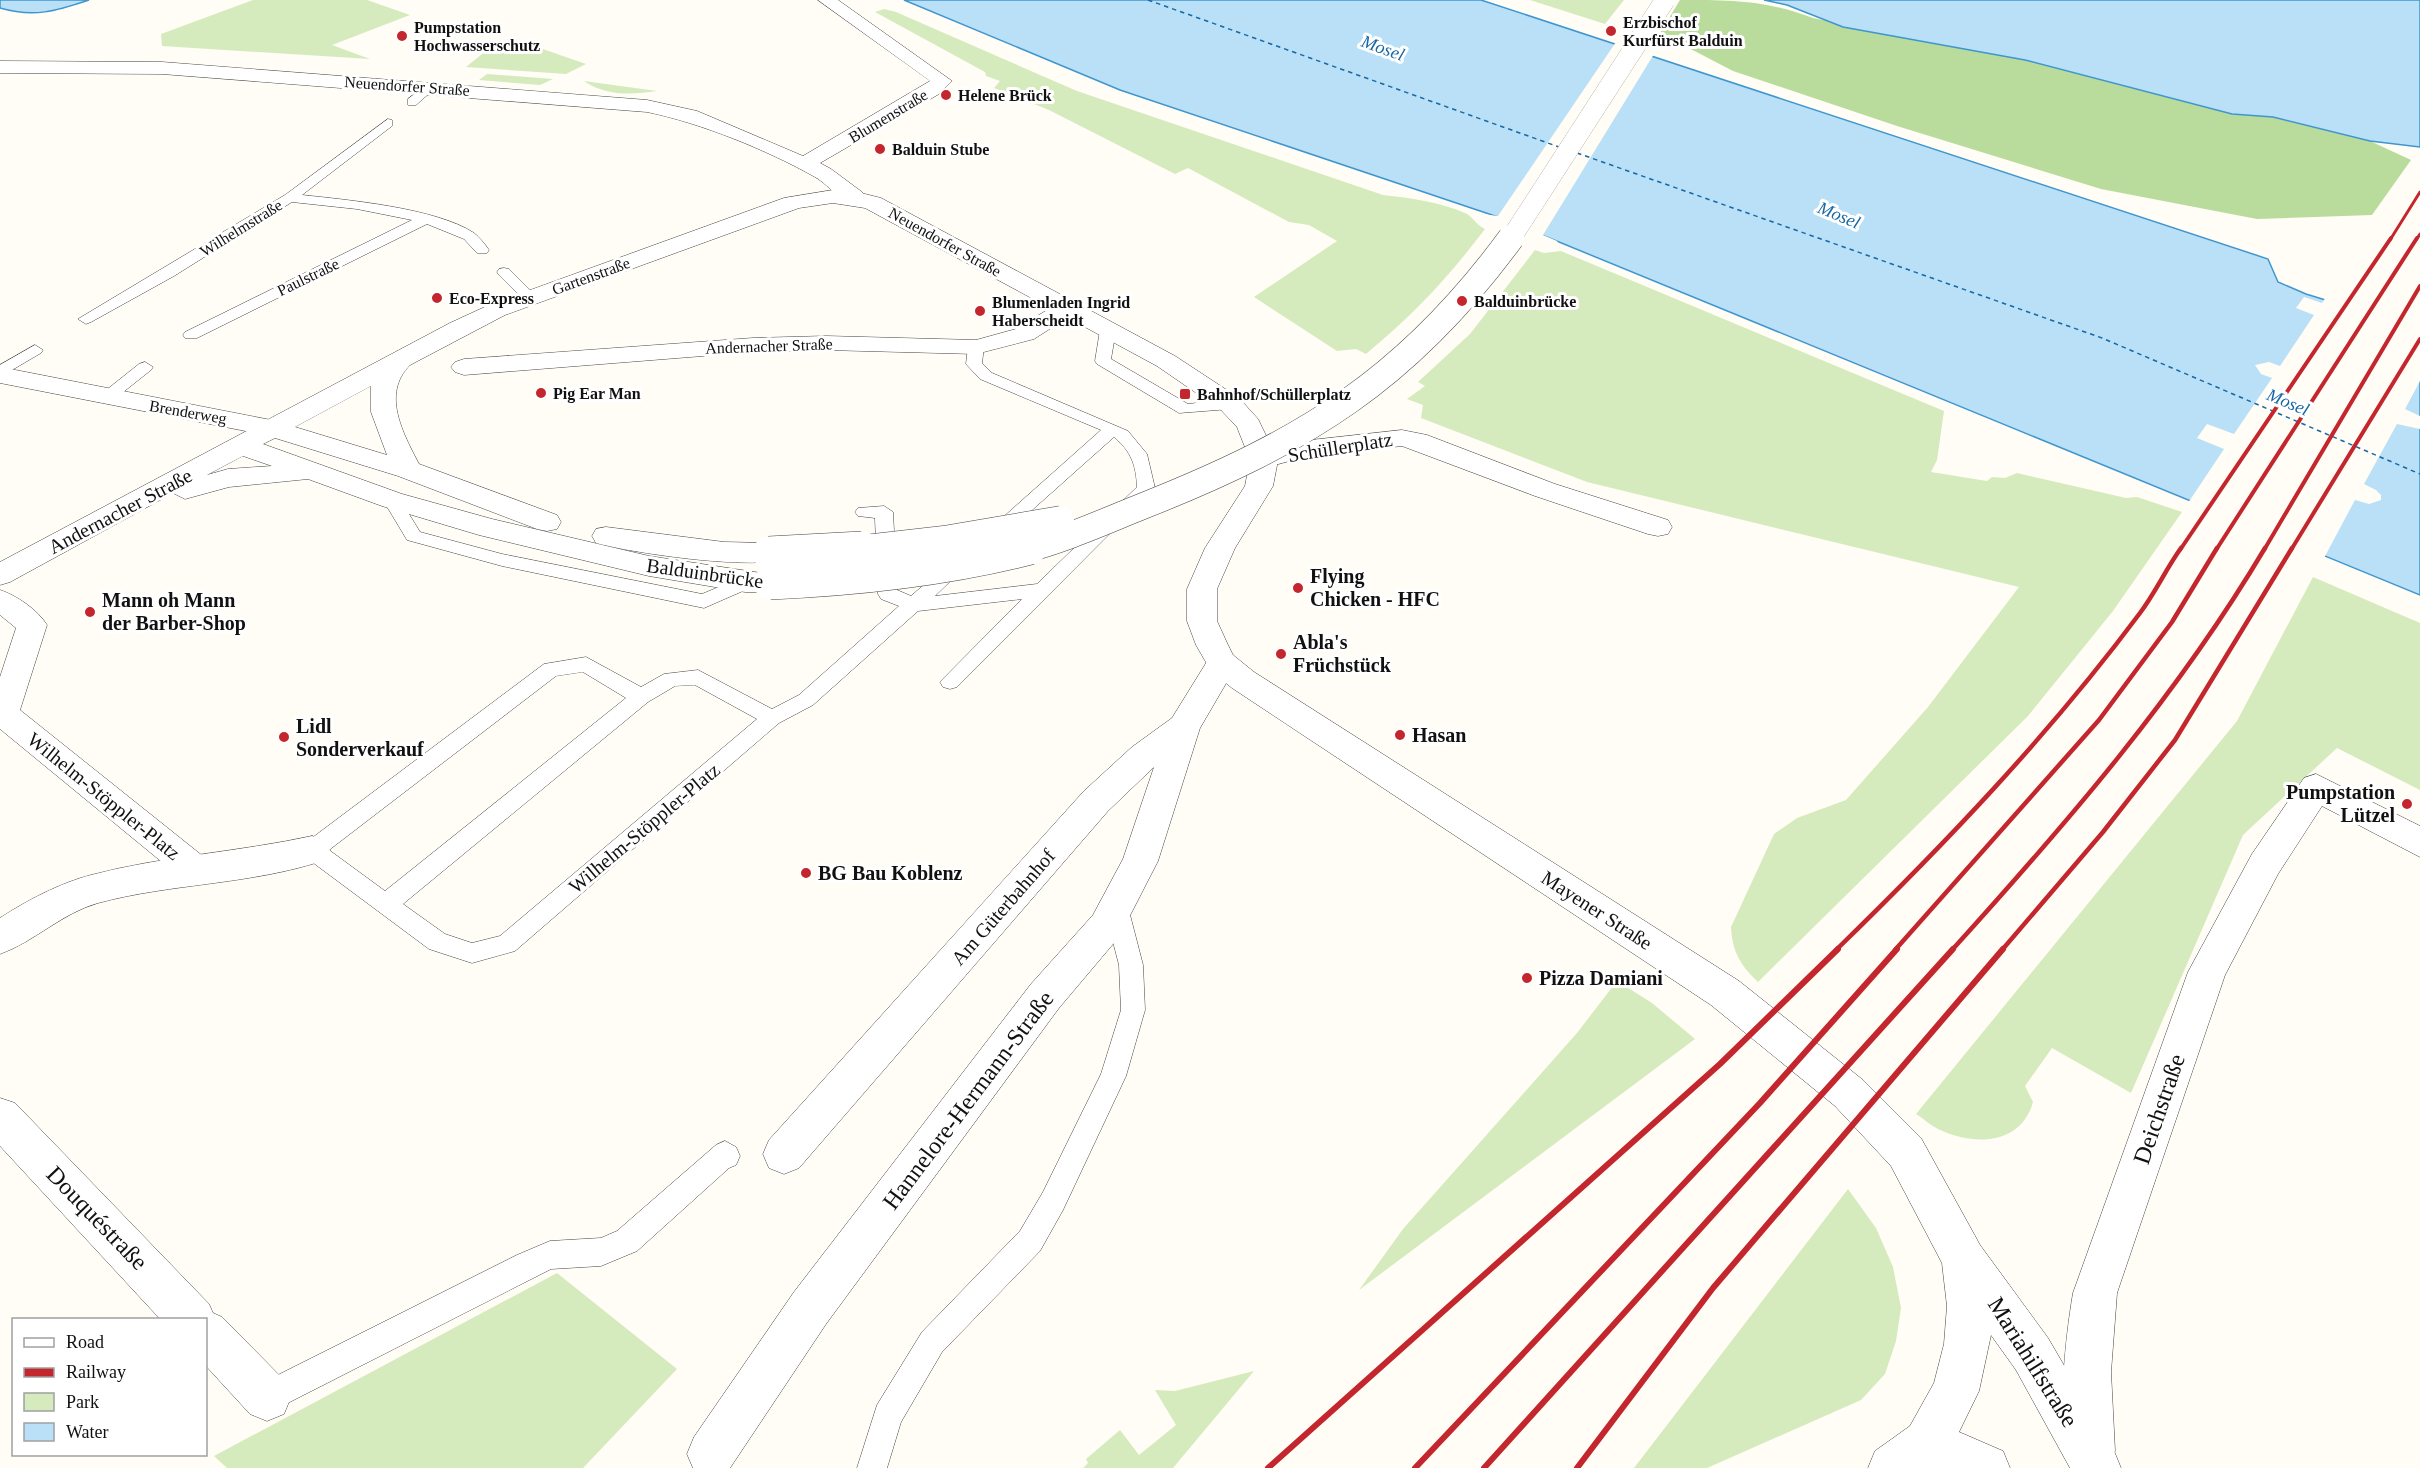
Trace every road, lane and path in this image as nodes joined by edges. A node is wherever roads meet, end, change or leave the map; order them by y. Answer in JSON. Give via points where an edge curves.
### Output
{"nodes":[{"id":1,"x":827,"y":0,"type":"edge"},
{"id":2,"x":1665,"y":0,"type":"edge"},
{"id":3,"x":59,"y":66,"type":"junction"},
{"id":4,"x":0,"y":67,"type":"edge"},
{"id":5,"x":8,"y":86,"type":"dead end"},
{"id":6,"x":429,"y":87,"type":"junction"},
{"id":7,"x":412,"y":102,"type":"dead end"},
{"id":8,"x":388,"y":123,"type":"dead end"},
{"id":9,"x":802,"y":164,"type":"junction"},
{"id":10,"x":820,"y":197,"type":"junction"},
{"id":11,"x":854,"y":197,"type":"junction"},
{"id":12,"x":290,"y":198,"type":"junction"},
{"id":13,"x":426,"y":219,"type":"junction"},
{"id":14,"x":482,"y":250,"type":"dead end"},
{"id":15,"x":504,"y":272,"type":"dead end"},
{"id":16,"x":530,"y":298,"type":"junction"},
{"id":17,"x":1065,"y":309,"type":"junction"},
{"id":18,"x":86,"y":319,"type":"dead end"},
{"id":19,"x":191,"y":335,"type":"dead end"},
{"id":20,"x":976,"y":347,"type":"junction"},
{"id":21,"x":35,"y":350,"type":"dead end"},
{"id":22,"x":403,"y":357,"type":"junction"},
{"id":23,"x":144,"y":367,"type":"dead end"},
{"id":24,"x":464,"y":367,"type":"dead end"},
{"id":25,"x":0,"y":374,"type":"edge"},
{"id":26,"x":106,"y":398,"type":"junction"},
{"id":27,"x":271,"y":428,"type":"junction"},
{"id":28,"x":1113,"y":429,"type":"junction"},
{"id":29,"x":239,"y":445,"type":"junction"},
{"id":30,"x":1264,"y":460,"type":"junction"},
{"id":31,"x":408,"y":470,"type":"junction"},
{"id":32,"x":314,"y":473,"type":"junction"},
{"id":33,"x":136,"y":502,"type":"junction"},
{"id":34,"x":1134,"y":509,"type":"junction"},
{"id":35,"x":864,"y":512,"type":"dead end"},
{"id":36,"x":1658,"y":527,"type":"dead end"},
{"id":37,"x":0,"y":575,"type":"edge"},
{"id":38,"x":1043,"y":590,"type":"junction"},
{"id":39,"x":0,"y":600,"type":"edge"},
{"id":40,"x":914,"y":605,"type":"junction"},
{"id":41,"x":1222,"y":663,"type":"junction"},
{"id":42,"x":950,"y":682,"type":"dead end"},
{"id":43,"x":641,"y":697,"type":"junction"},
{"id":44,"x":772,"y":718,"type":"junction"},
{"id":45,"x":1184,"y":727,"type":"junction"},
{"id":46,"x":2420,"y":843,"type":"edge"},
{"id":47,"x":312,"y":850,"type":"junction"},
{"id":48,"x":197,"y":871,"type":"junction"},
{"id":49,"x":387,"y":903,"type":"junction"},
{"id":50,"x":1116,"y":907,"type":"junction"},
{"id":51,"x":0,"y":938,"type":"edge"},
{"id":52,"x":0,"y":1117,"type":"edge"},
{"id":53,"x":784,"y":1154,"type":"dead end"},
{"id":54,"x":727,"y":1156,"type":"dead end"},
{"id":55,"x":1964,"y":1259,"type":"junction"},
{"id":56,"x":191,"y":1318,"type":"edge"},
{"id":57,"x":207,"y":1334,"type":"edge"},
{"id":58,"x":267,"y":1397,"type":"joint"},
{"id":59,"x":711,"y":1454,"type":"dead end"},
{"id":60,"x":1910,"y":1456,"type":"edge"},
{"id":61,"x":2094,"y":1463,"type":"edge"},
{"id":62,"x":872,"y":1468,"type":"edge"},
{"id":63,"x":1986,"y":1468,"type":"edge"}],
"edges":[{"from":1,"to":9,"type":"street","name":"Blumenstraße","via":[[942,81]]},
{"from":2,"to":34,"type":"street","name":"Balduinbrücke","bridge":true,"via":[[1516,234],[1440,324],[1352,400],[1304,433],[1214,479]]},
{"from":3,"to":4,"type":"street","name":"Neuendorfer Straße"},
{"from":3,"to":5,"type":"street"},
{"from":3,"to":6,"type":"street","name":"Neuendorfer Straße","via":[[162,68]]},
{"from":6,"to":7,"type":"lane"},
{"from":6,"to":9,"type":"street","name":"Neuendorfer Straße","via":[[662,108],[715,125]]},
{"from":8,"to":12,"type":"lane","name":"Wilhelmstraße"},
{"from":9,"to":10,"type":"street","via":[[800,178]]},
{"from":9,"to":11,"type":"street","name":"Neuendorfer Straße","via":[[824,173]]},
{"from":10,"to":11,"type":"street","name":"Neuendorfer Straße"},
{"from":10,"to":16,"type":"street","name":"Gartenstraße","via":[[792,203]]},
{"from":11,"to":17,"type":"street","name":"Neuendorfer Straße","via":[[939,238]]},
{"from":12,"to":13,"type":"lane","via":[[357,205]]},
{"from":12,"to":18,"type":"lane","name":"Wilhelmstraße"},
{"from":13,"to":14,"type":"lane","via":[[469,236]]},
{"from":13,"to":19,"type":"lane","name":"Paulstraße"},
{"from":15,"to":16,"type":"lane"},
{"from":16,"to":22,"type":"street","name":"Gartenstraße"},
{"from":17,"to":20,"type":"street","name":"Andernacher Straße","via":[[1025,334]]},
{"from":17,"to":30,"type":"street","name":"Schüllerplatz","via":[[1199,381],[1230,404],[1249,425]]},
{"from":20,"to":24,"type":"street","name":"Andernacher Straße","via":[[753,345]]},
{"from":20,"to":28,"type":"lane","via":[[974,364],[986,376]]},
{"from":21,"to":25,"type":"lane"},
{"from":22,"to":27,"type":"street","name":"Gartenstraße"},
{"from":22,"to":31,"type":"street","via":[[387,374],[382,400],[388,427]]},
{"from":23,"to":26,"type":"lane"},
{"from":25,"to":26,"type":"street","name":"Brenderweg"},
{"from":26,"to":27,"type":"street","name":"Brenderweg"},
{"from":26,"to":29,"type":"street","name":"Brenderweg","via":[[169,417]]},
{"from":27,"to":29,"type":"street","name":"Gartenstraße"},
{"from":27,"to":31,"type":"street","name":"Brenderweg"},
{"from":28,"to":38,"type":"lane","via":[[1128,438],[1141,454],[1146,488]]},
{"from":28,"to":40,"type":"lane","name":"Wilhelm-Stöppler-Platz"},
{"from":29,"to":32,"type":"street","name":"Brenderweg"},
{"from":29,"to":33,"type":"street","name":"Andernacher Straße"},
{"from":30,"to":36,"type":"street","name":"Schüllerplatz","via":[[1302,449],[1402,438]]},
{"from":30,"to":41,"type":"street","name":"Mayener Straße","via":[[1259,486],[1220,548],[1202,589],[1202,621]]},
{"from":31,"to":34,"type":"street","name":"Balduinbrücke","bridge":true,"via":[[522,515],[564,527],[618,539],[724,552],[844,550],[944,539]]},
{"from":32,"to":33,"type":"street","via":[[228,478]]},
{"from":32,"to":34,"type":"street","name":"Balduinbrücke","bridge":true,"via":[[392,500],[541,541],[650,566],[757,582],[884,576],[971,561],[1084,532]]},
{"from":33,"to":37,"type":"street","name":"Andernacher Straße"},
{"from":35,"to":40,"type":"lane","via":[[884,512],[888,594]]},
{"from":38,"to":40,"type":"lane"},
{"from":38,"to":42,"type":"lane"},
{"from":39,"to":48,"type":"street","name":"Wilhelm-Stöppler-Platz","via":[[32,625],[3,714]]},
{"from":40,"to":44,"type":"lane","name":"Wilhelm-Stöppler-Platz","via":[[806,700]]},
{"from":41,"to":45,"type":"street","name":"Am Güterbahnhof"},
{"from":41,"to":55,"type":"street","name":"Mayener Straße","via":[[1251,686],[1725,993],[1885,1128],[1906,1152]]},
{"from":43,"to":44,"type":"lane","via":[[671,679],[698,677]]},
{"from":43,"to":47,"type":"lane","name":"Wilhelm-Stöppler-Platz","via":[[586,664],[551,669]]},
{"from":43,"to":49,"type":"lane"},
{"from":44,"to":49,"type":"lane","name":"Wilhelm-Stöppler-Platz","via":[[507,944],[472,953],[437,942]]},
{"from":45,"to":50,"type":"street","name":"Hannelore-Hermann-Straße","via":[[1140,861]]},
{"from":45,"to":53,"type":"street","name":"Am Güterbahnhof","via":[[1144,756],[1096,801]]},
{"from":46,"to":61,"type":"street","name":"Deichstraße","via":[[2316,786],[2265,864],[2207,972],[2095,1293],[2087,1342],[2086,1388]]},
{"from":47,"to":48,"type":"street","name":"Wilhelm-Stöppler-Platz"},
{"from":47,"to":49,"type":"lane","name":"Wilhelm-Stöppler-Platz"},
{"from":48,"to":51,"type":"street","name":"Wilhelm-Stöppler-Platz","via":[[90,890],[30,918]]},
{"from":50,"to":59,"type":"street","name":"Hannelore-Hermann-Straße","via":[[1106,926],[1045,996],[810,1308]]},
{"from":50,"to":62,"type":"lane","via":[[1131,965],[1133,1010],[1113,1076],[1053,1202],[1030,1241],[932,1342],[888,1416]]},
{"from":52,"to":56,"type":"street","name":"Douquéstraße"},
{"from":54,"to":58,"type":"lane","via":[[627,1241],[601,1252],[550,1255]]},
{"from":55,"to":60,"type":"street","name":"Mayener Straße","via":[[1970,1306],[1967,1344],[1955,1391]]},
{"from":55,"to":61,"type":"street","name":"Mariahilfstraße","via":[[2032,1354]]},
{"from":57,"to":58,"type":"street"},
{"from":60,"to":63,"type":"street","name":"Mayener Straße"}]}
